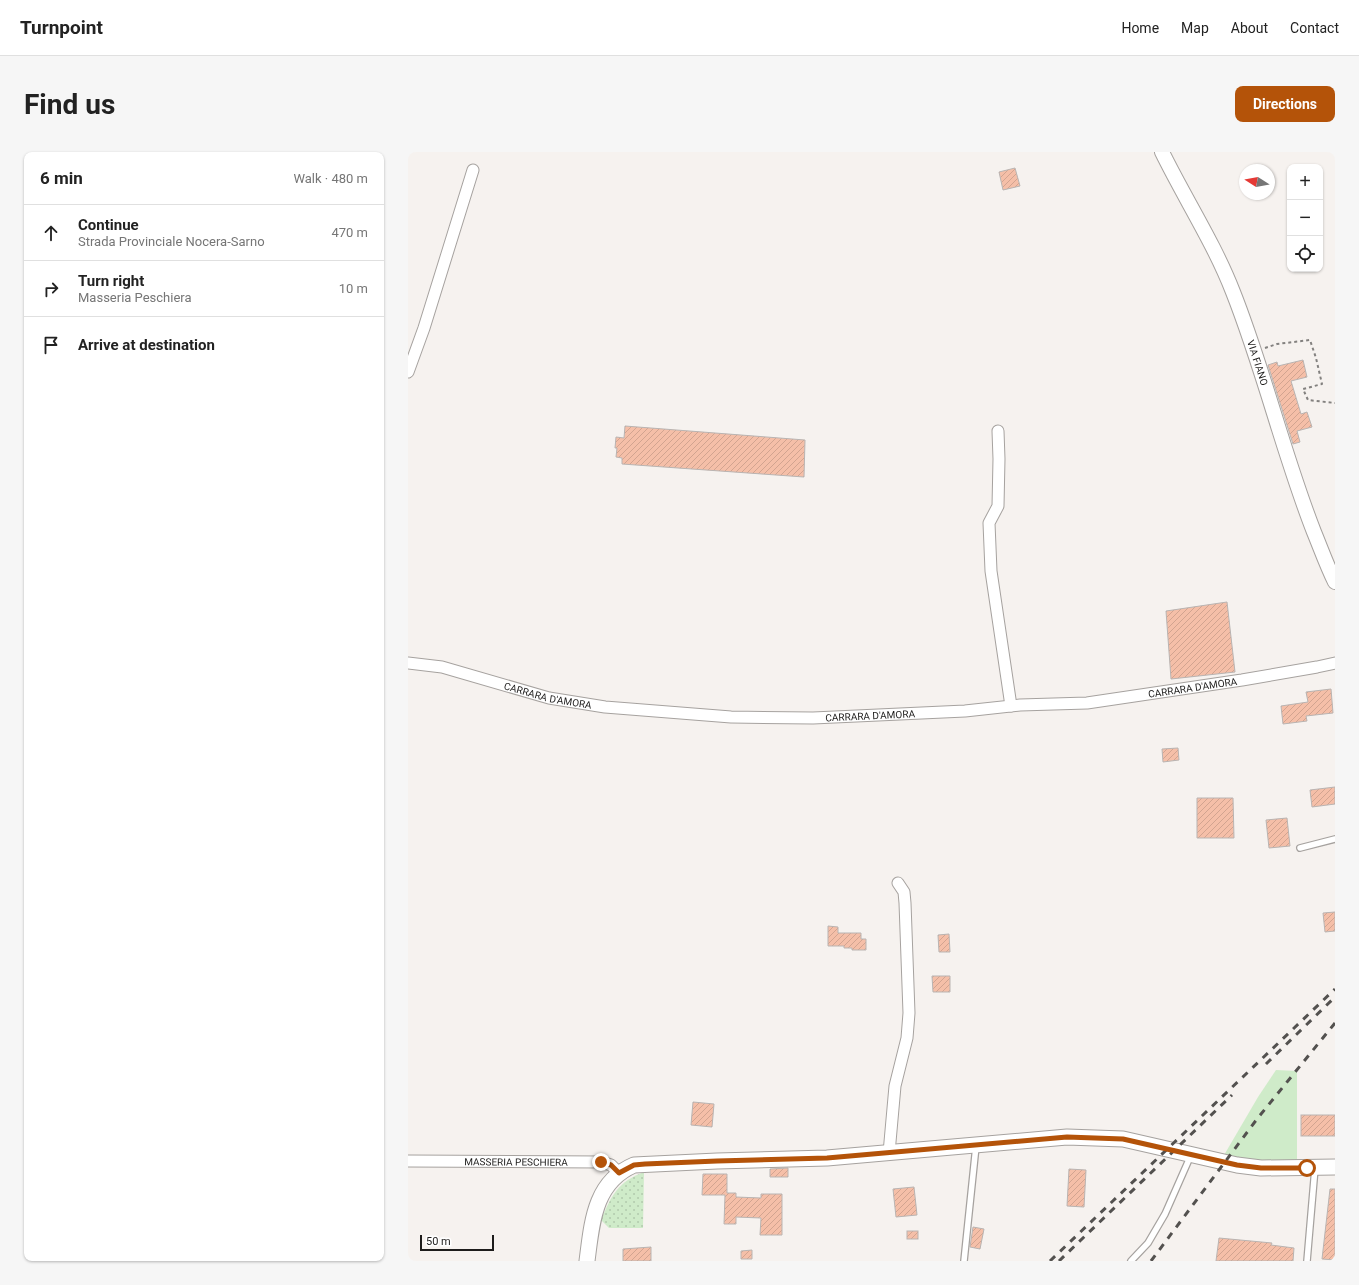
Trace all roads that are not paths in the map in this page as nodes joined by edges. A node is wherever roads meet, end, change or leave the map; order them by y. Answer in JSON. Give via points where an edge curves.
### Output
{"nodes":[{"id":1,"x":1162,"y":152,"type":"edge"},
{"id":2,"x":473,"y":170,"type":"dead end"},
{"id":3,"x":408,"y":372,"type":"edge"},
{"id":4,"x":998,"y":431,"type":"dead end"},
{"id":5,"x":1335,"y":582,"type":"edge"},
{"id":6,"x":408,"y":663,"type":"edge"},
{"id":7,"x":1335,"y":663,"type":"edge"},
{"id":8,"x":1012,"y":706,"type":"junction"},
{"id":9,"x":1335,"y":839,"type":"edge"},
{"id":10,"x":1300,"y":848,"type":"dead end"},
{"id":11,"x":898,"y":883,"type":"dead end"},
{"id":12,"x":976,"y":1145,"type":"junction"},
{"id":13,"x":889,"y":1153,"type":"junction"},
{"id":14,"x":1191,"y":1154,"type":"junction"},
{"id":15,"x":408,"y":1161,"type":"edge"},
{"id":16,"x":1315,"y":1168,"type":"junction"},
{"id":17,"x":1335,"y":1168,"type":"edge"},
{"id":18,"x":619,"y":1173,"type":"junction"},
{"id":19,"x":587,"y":1261,"type":"edge"},
{"id":20,"x":964,"y":1261,"type":"edge"},
{"id":21,"x":1131,"y":1261,"type":"edge"},
{"id":22,"x":1307,"y":1261,"type":"edge"}],
"edges":[{"from":1,"to":5,"type":"street","name":"VIA FIANO","via":[[1214,247],[1233,291],[1300,495]]},
{"from":2,"to":3,"type":"street"},
{"from":4,"to":8,"type":"street","via":[[998,506],[989,523],[991,571]]},
{"from":6,"to":8,"type":"street","name":"CARRARA D'AMORA","via":[[442,667],[550,698],[632,710],[731,717],[813,718],[965,711]]},
{"from":7,"to":8,"type":"street","name":"CARRARA D'AMORA","via":[[1087,703]]},
{"from":9,"to":10,"type":"lane"},
{"from":11,"to":13,"type":"street","via":[[904,892],[905,903],[909,1014],[895,1086]]},
{"from":12,"to":13,"type":"main road"},
{"from":12,"to":14,"type":"main road","via":[[1067,1137],[1123,1139]]},
{"from":12,"to":20,"type":"lane"},
{"from":13,"to":18,"type":"main road","via":[[827,1158],[645,1164],[634,1165]]},
{"from":14,"to":16,"type":"main road","via":[[1261,1168]]},
{"from":14,"to":21,"type":"lane","via":[[1166,1214],[1148,1243]]},
{"from":15,"to":18,"type":"street","name":"MASSERIA PESCHIERA","via":[[601,1162],[611,1165]]},
{"from":16,"to":17,"type":"main road"},
{"from":16,"to":22,"type":"lane"},
{"from":18,"to":19,"type":"main road","via":[[607,1185],[600,1199],[593,1220]]}]}
